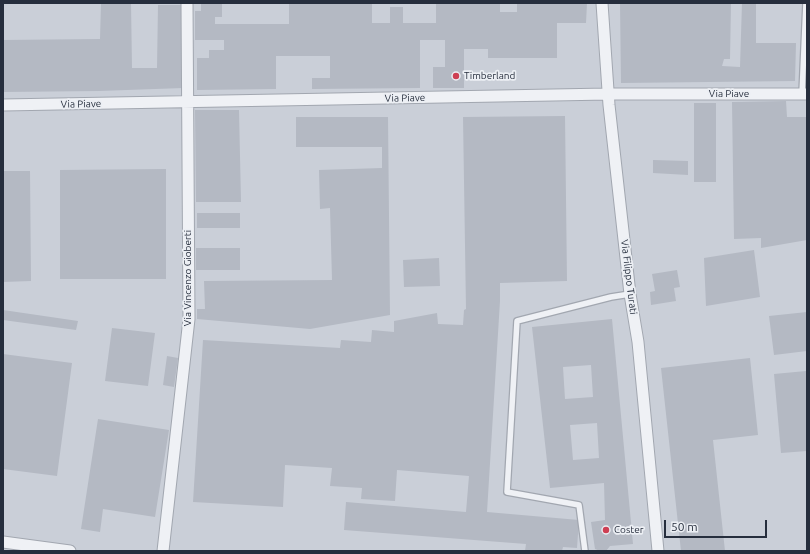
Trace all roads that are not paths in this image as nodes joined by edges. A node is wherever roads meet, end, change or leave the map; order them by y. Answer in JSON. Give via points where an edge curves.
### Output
{"nodes":[{"id":1,"x":187,"y":3,"type":"edge"},
{"id":2,"x":602,"y":3,"type":"edge"},
{"id":3,"x":806,"y":3,"type":"edge"},
{"id":4,"x":608,"y":94,"type":"junction"},
{"id":5,"x":805,"y":94,"type":"edge"},
{"id":6,"x":188,"y":102,"type":"junction"},
{"id":7,"x":3,"y":105,"type":"edge"},
{"id":8,"x":630,"y":294,"type":"junction"},
{"id":9,"x":3,"y":542,"type":"edge"},
{"id":10,"x":70,"y":551,"type":"edge"},
{"id":11,"x":162,"y":551,"type":"edge"},
{"id":12,"x":585,"y":551,"type":"edge"},
{"id":13,"x":658,"y":551,"type":"edge"}],
"edges":[{"from":1,"to":6,"type":"street","name":"Via Vincenzo Gioberti"},
{"from":2,"to":4,"type":"street","name":"Via Filippo Turati"},
{"from":3,"to":5,"type":"lane"},
{"from":4,"to":5,"type":"street","name":"Via Piave"},
{"from":4,"to":6,"type":"street","name":"Via Piave"},
{"from":4,"to":8,"type":"street","name":"Via Filippo Turati"},
{"from":6,"to":7,"type":"street","name":"Via Piave"},
{"from":6,"to":11,"type":"street","name":"Via Vincenzo Gioberti","via":[[189,319]]},
{"from":8,"to":12,"type":"lane","via":[[517,321],[507,492],[579,505]]},
{"from":8,"to":13,"type":"street","name":"Via Filippo Turati","via":[[638,342]]},
{"from":9,"to":10,"type":"street"}]}
